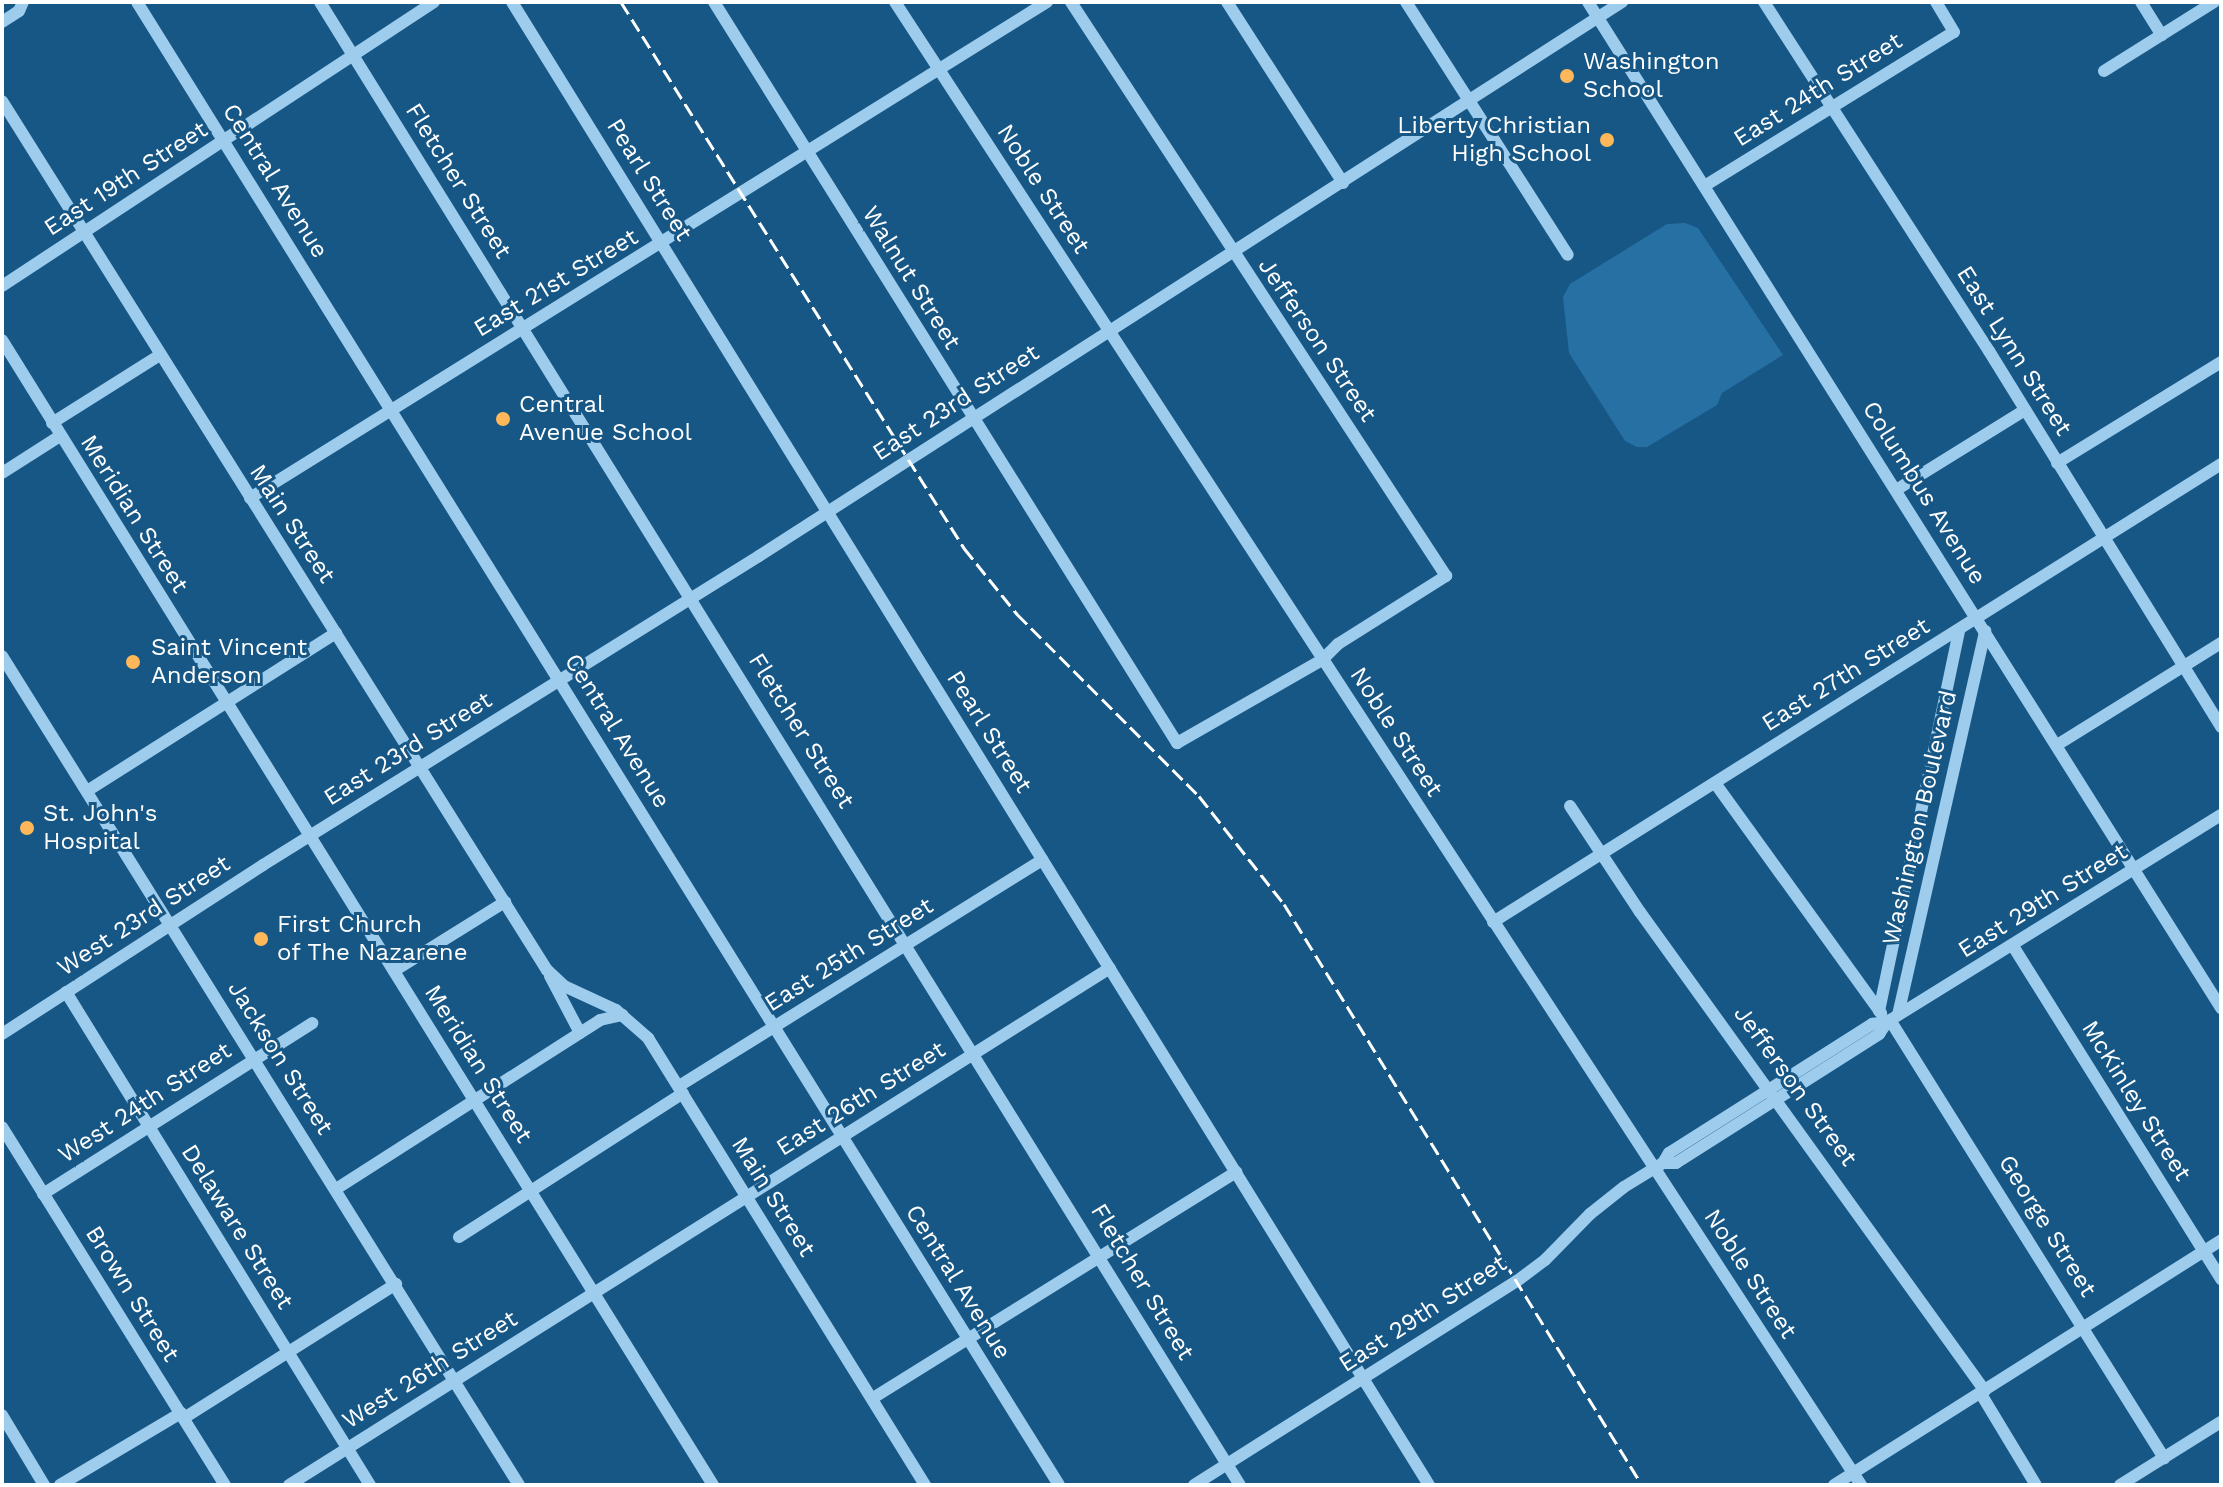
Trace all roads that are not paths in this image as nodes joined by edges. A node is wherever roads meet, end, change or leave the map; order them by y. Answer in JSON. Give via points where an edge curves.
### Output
{"nodes":[{"id":1,"x":137,"y":2,"type":"edge"},
{"id":2,"x":320,"y":2,"type":"edge"},
{"id":3,"x":434,"y":2,"type":"edge"},
{"id":4,"x":512,"y":2,"type":"edge"},
{"id":5,"x":714,"y":2,"type":"edge"},
{"id":6,"x":895,"y":2,"type":"edge"},
{"id":7,"x":1047,"y":2,"type":"edge"},
{"id":8,"x":1071,"y":2,"type":"edge"},
{"id":9,"x":1227,"y":2,"type":"edge"},
{"id":10,"x":1406,"y":2,"type":"edge"},
{"id":11,"x":1588,"y":2,"type":"edge"},
{"id":12,"x":1622,"y":2,"type":"edge"},
{"id":13,"x":1764,"y":2,"type":"edge"},
{"id":14,"x":1936,"y":2,"type":"edge"},
{"id":15,"x":2141,"y":2,"type":"edge"},
{"id":16,"x":2214,"y":2,"type":"edge"},
{"id":17,"x":22,"y":4,"type":"edge"},
{"id":18,"x":1598,"y":17,"type":"junction"},
{"id":19,"x":2,"y":22,"type":"edge"},
{"id":20,"x":2162,"y":35,"type":"junction"},
{"id":21,"x":354,"y":55,"type":"junction"},
{"id":22,"x":939,"y":70,"type":"junction"},
{"id":23,"x":2104,"y":71,"type":"dead end"},
{"id":24,"x":1469,"y":100,"type":"junction"},
{"id":25,"x":2,"y":101,"type":"edge"},
{"id":26,"x":1832,"y":106,"type":"junction"},
{"id":27,"x":224,"y":141,"type":"junction"},
{"id":28,"x":808,"y":153,"type":"junction"},
{"id":29,"x":1343,"y":183,"type":"junction"},
{"id":30,"x":1706,"y":185,"type":"junction"},
{"id":31,"x":85,"y":233,"type":"junction"},
{"id":32,"x":663,"y":244,"type":"junction"},
{"id":33,"x":1232,"y":252,"type":"junction"},
{"id":34,"x":1568,"y":255,"type":"dead end"},
{"id":35,"x":2,"y":286,"type":"edge"},
{"id":36,"x":524,"y":328,"type":"junction"},
{"id":37,"x":1109,"y":332,"type":"junction"},
{"id":38,"x":2,"y":340,"type":"edge"},
{"id":39,"x":160,"y":355,"type":"junction"},
{"id":40,"x":2221,"y":362,"type":"edge"},
{"id":41,"x":392,"y":409,"type":"junction"},
{"id":42,"x":2025,"y":410,"type":"junction"},
{"id":43,"x":972,"y":419,"type":"junction"},
{"id":44,"x":52,"y":423,"type":"junction"},
{"id":45,"x":60,"y":436,"type":"junction"},
{"id":46,"x":2057,"y":463,"type":"junction"},
{"id":47,"x":2221,"y":464,"type":"edge"},
{"id":48,"x":2,"y":473,"type":"edge"},
{"id":49,"x":1896,"y":490,"type":"junction"},
{"id":50,"x":250,"y":498,"type":"junction"},
{"id":51,"x":827,"y":512,"type":"junction"},
{"id":52,"x":2104,"y":539,"type":"junction"},
{"id":53,"x":693,"y":598,"type":"junction"},
{"id":54,"x":1977,"y":619,"type":"junction"},
{"id":55,"x":1959,"y":630,"type":"junction"},
{"id":56,"x":1985,"y":631,"type":"junction"},
{"id":57,"x":336,"y":633,"type":"junction"},
{"id":58,"x":2221,"y":643,"type":"edge"},
{"id":59,"x":2,"y":656,"type":"edge"},
{"id":60,"x":1322,"y":660,"type":"junction"},
{"id":61,"x":2183,"y":666,"type":"junction"},
{"id":62,"x":560,"y":681,"type":"junction"},
{"id":63,"x":226,"y":702,"type":"junction"},
{"id":64,"x":2221,"y":727,"type":"edge"},
{"id":65,"x":2057,"y":745,"type":"junction"},
{"id":66,"x":420,"y":767,"type":"junction"},
{"id":67,"x":1715,"y":783,"type":"junction"},
{"id":68,"x":87,"y":791,"type":"junction"},
{"id":69,"x":1570,"y":806,"type":"dead end"},
{"id":70,"x":2221,"y":815,"type":"edge"},
{"id":71,"x":310,"y":836,"type":"junction"},
{"id":72,"x":1602,"y":854,"type":"junction"},
{"id":73,"x":1042,"y":860,"type":"junction"},
{"id":74,"x":2135,"y":869,"type":"junction"},
{"id":75,"x":505,"y":902,"type":"junction"},
{"id":76,"x":1493,"y":922,"type":"junction"},
{"id":77,"x":172,"y":925,"type":"junction"},
{"id":78,"x":908,"y":946,"type":"junction"},
{"id":79,"x":2013,"y":946,"type":"junction"},
{"id":80,"x":1110,"y":968,"type":"junction"},
{"id":81,"x":547,"y":970,"type":"junction"},
{"id":82,"x":394,"y":971,"type":"junction"},
{"id":83,"x":66,"y":992,"type":"junction"},
{"id":84,"x":2221,"y":1008,"type":"edge"},
{"id":85,"x":622,"y":1015,"type":"junction"},
{"id":86,"x":1889,"y":1017,"type":"junction"},
{"id":87,"x":312,"y":1023,"type":"dead end"},
{"id":88,"x":774,"y":1026,"type":"junction"},
{"id":89,"x":580,"y":1033,"type":"junction"},
{"id":90,"x":2,"y":1034,"type":"edge"},
{"id":91,"x":974,"y":1054,"type":"junction"},
{"id":92,"x":255,"y":1060,"type":"junction"},
{"id":93,"x":681,"y":1090,"type":"junction"},
{"id":94,"x":1773,"y":1094,"type":"junction"},
{"id":95,"x":475,"y":1100,"type":"junction"},
{"id":96,"x":2,"y":1127,"type":"edge"},
{"id":97,"x":149,"y":1127,"type":"junction"},
{"id":98,"x":842,"y":1137,"type":"junction"},
{"id":99,"x":1658,"y":1166,"type":"junction"},
{"id":100,"x":1236,"y":1172,"type":"junction"},
{"id":101,"x":336,"y":1189,"type":"junction"},
{"id":102,"x":531,"y":1191,"type":"junction"},
{"id":103,"x":43,"y":1194,"type":"junction"},
{"id":104,"x":747,"y":1197,"type":"junction"},
{"id":105,"x":459,"y":1237,"type":"dead end"},
{"id":106,"x":2221,"y":1240,"type":"edge"},
{"id":107,"x":2204,"y":1252,"type":"junction"},
{"id":108,"x":1100,"y":1256,"type":"junction"},
{"id":109,"x":2221,"y":1279,"type":"edge"},
{"id":110,"x":396,"y":1284,"type":"junction"},
{"id":111,"x":594,"y":1293,"type":"junction"},
{"id":112,"x":2085,"y":1328,"type":"junction"},
{"id":113,"x":968,"y":1339,"type":"junction"},
{"id":114,"x":288,"y":1352,"type":"junction"},
{"id":115,"x":1363,"y":1379,"type":"junction"},
{"id":116,"x":455,"y":1380,"type":"junction"},
{"id":117,"x":1983,"y":1392,"type":"junction"},
{"id":118,"x":873,"y":1398,"type":"junction"},
{"id":119,"x":2,"y":1415,"type":"edge"},
{"id":120,"x":182,"y":1415,"type":"junction"},
{"id":121,"x":2221,"y":1422,"type":"edge"},
{"id":122,"x":348,"y":1448,"type":"junction"},
{"id":123,"x":2164,"y":1458,"type":"junction"},
{"id":124,"x":1227,"y":1464,"type":"junction"},
{"id":125,"x":1853,"y":1473,"type":"junction"},
{"id":126,"x":44,"y":1485,"type":"edge"},
{"id":127,"x":60,"y":1485,"type":"edge"},
{"id":128,"x":225,"y":1485,"type":"edge"},
{"id":129,"x":289,"y":1485,"type":"edge"},
{"id":130,"x":370,"y":1485,"type":"edge"},
{"id":131,"x":519,"y":1485,"type":"edge"},
{"id":132,"x":713,"y":1485,"type":"edge"},
{"id":133,"x":925,"y":1485,"type":"edge"},
{"id":134,"x":1059,"y":1485,"type":"edge"},
{"id":135,"x":1194,"y":1485,"type":"edge"},
{"id":136,"x":1240,"y":1485,"type":"edge"},
{"id":137,"x":1429,"y":1485,"type":"edge"},
{"id":138,"x":1834,"y":1485,"type":"edge"},
{"id":139,"x":1861,"y":1485,"type":"edge"},
{"id":140,"x":2036,"y":1485,"type":"edge"},
{"id":141,"x":2120,"y":1485,"type":"edge"}],
"edges":[{"from":1,"to":27,"type":"street","name":"Central Avenue"},
{"from":2,"to":21,"type":"street","name":"Fletcher Street"},
{"from":3,"to":21,"type":"street","name":"East 19th Street"},
{"from":4,"to":32,"type":"street","name":"Pearl Street"},
{"from":5,"to":28,"type":"street","name":"Walnut Street"},
{"from":6,"to":22,"type":"street","name":"Noble Street"},
{"from":7,"to":22,"type":"street","name":"East 21st Street"},
{"from":8,"to":33,"type":"street","name":"Jefferson Street"},
{"from":9,"to":29,"type":"street"},
{"from":10,"to":24,"type":"street"},
{"from":11,"to":18,"type":"street","name":"Columbus Avenue"},
{"from":12,"to":18,"type":"street","name":"East 23rd Street"},
{"from":13,"to":26,"type":"street","name":"East Lynn Street"},
{"from":14,"to":26,"type":"street","name":"East 24th Street","via":[[1954,32]]},
{"from":15,"to":20,"type":"street"},
{"from":16,"to":20,"type":"street"},
{"from":17,"to":19,"type":"street"},
{"from":18,"to":24,"type":"street","name":"East 23rd Street"},
{"from":18,"to":30,"type":"street","name":"Columbus Avenue"},
{"from":20,"to":23,"type":"street"},
{"from":21,"to":27,"type":"street","name":"East 19th Street"},
{"from":21,"to":36,"type":"street","name":"Fletcher Street"},
{"from":22,"to":28,"type":"street","name":"East 21st Street"},
{"from":22,"to":37,"type":"street","name":"Noble Street"},
{"from":24,"to":29,"type":"street","name":"East 23rd Street"},
{"from":24,"to":34,"type":"street"},
{"from":25,"to":31,"type":"street","name":"Main Street"},
{"from":26,"to":30,"type":"street","name":"East 24th Street"},
{"from":26,"to":42,"type":"street","name":"East Lynn Street"},
{"from":27,"to":31,"type":"street","name":"East 19th Street"},
{"from":27,"to":41,"type":"street","name":"Central Avenue"},
{"from":28,"to":32,"type":"street","name":"East 21st Street"},
{"from":28,"to":43,"type":"street","name":"Walnut Street"},
{"from":29,"to":33,"type":"street","name":"East 23rd Street"},
{"from":30,"to":49,"type":"street","name":"Columbus Avenue"},
{"from":31,"to":35,"type":"street","name":"East 19th Street"},
{"from":31,"to":39,"type":"street","name":"Main Street"},
{"from":32,"to":36,"type":"street","name":"East 21st Street"},
{"from":32,"to":51,"type":"street","name":"Pearl Street"},
{"from":33,"to":37,"type":"street","name":"East 23rd Street"},
{"from":33,"to":60,"type":"street","name":"Jefferson Street","via":[[1446,576],[1338,644]]},
{"from":36,"to":41,"type":"street","name":"East 21st Street"},
{"from":36,"to":53,"type":"street","name":"Fletcher Street"},
{"from":37,"to":43,"type":"street","name":"East 23rd Street"},
{"from":37,"to":60,"type":"street","name":"Noble Street"},
{"from":38,"to":44,"type":"street","name":"Meridian Street"},
{"from":39,"to":44,"type":"street"},
{"from":39,"to":50,"type":"street","name":"Main Street"},
{"from":40,"to":46,"type":"street"},
{"from":41,"to":50,"type":"street","name":"East 21st Street"},
{"from":41,"to":62,"type":"street","name":"Central Avenue"},
{"from":42,"to":46,"type":"street","name":"East Lynn Street"},
{"from":42,"to":49,"type":"street"},
{"from":43,"to":51,"type":"street","name":"East 23rd Street"},
{"from":43,"to":60,"type":"street","name":"Walnut Street","via":[[1173,740],[1182,743]]},
{"from":44,"to":45,"type":"street","name":"Meridian Street"},
{"from":45,"to":48,"type":"street"},
{"from":45,"to":63,"type":"street","name":"Meridian Street"},
{"from":46,"to":52,"type":"street","name":"East Lynn Street"},
{"from":47,"to":52,"type":"street","name":"East 27th Street"},
{"from":49,"to":54,"type":"street","name":"Columbus Avenue"},
{"from":50,"to":57,"type":"street","name":"Main Street"},
{"from":51,"to":53,"type":"street","name":"East 23rd Street"},
{"from":51,"to":73,"type":"street","name":"Pearl Street"},
{"from":52,"to":54,"type":"street","name":"East 27th Street"},
{"from":52,"to":61,"type":"street","name":"East Lynn Street"},
{"from":53,"to":62,"type":"street","name":"East 23rd Street"},
{"from":53,"to":78,"type":"street","name":"Fletcher Street"},
{"from":54,"to":55,"type":"street","name":"East 27th Street"},
{"from":54,"to":56,"type":"street","name":"Columbus Avenue"},
{"from":55,"to":67,"type":"street","name":"East 27th Street"},
{"from":55,"to":86,"type":"street","name":"Washington Boulevard"},
{"from":56,"to":65,"type":"street","name":"Columbus Avenue"},
{"from":56,"to":86,"type":"street","name":"Washington Boulevard"},
{"from":57,"to":63,"type":"street"},
{"from":57,"to":66,"type":"street","name":"Main Street"},
{"from":58,"to":61,"type":"street"},
{"from":59,"to":68,"type":"street","name":"Jackson Street"},
{"from":60,"to":76,"type":"street","name":"Noble Street"},
{"from":61,"to":64,"type":"street","name":"East Lynn Street"},
{"from":61,"to":65,"type":"street"},
{"from":62,"to":66,"type":"street","name":"East 23rd Street"},
{"from":62,"to":88,"type":"street","name":"Central Avenue"},
{"from":63,"to":68,"type":"street"},
{"from":63,"to":71,"type":"street","name":"Meridian Street"},
{"from":65,"to":74,"type":"street","name":"Columbus Avenue"},
{"from":66,"to":71,"type":"street","name":"East 23rd Street"},
{"from":66,"to":75,"type":"street","name":"Main Street"},
{"from":67,"to":72,"type":"street","name":"East 27th Street"},
{"from":67,"to":86,"type":"street","name":"George Street"},
{"from":68,"to":77,"type":"street","name":"Jackson Street"},
{"from":69,"to":72,"type":"street","name":"Jefferson Street"},
{"from":70,"to":74,"type":"street","name":"East 29th Street"},
{"from":71,"to":77,"type":"street","name":"West 23rd Street"},
{"from":71,"to":82,"type":"street","name":"Meridian Street"},
{"from":72,"to":76,"type":"street","name":"East 27th Street"},
{"from":72,"to":94,"type":"street","name":"Jefferson Street"},
{"from":73,"to":78,"type":"street","name":"East 25th Street"},
{"from":73,"to":80,"type":"street","name":"Pearl Street"},
{"from":74,"to":79,"type":"street","name":"East 29th Street"},
{"from":74,"to":84,"type":"street","name":"Columbus Avenue"},
{"from":75,"to":81,"type":"street","name":"Main Street"},
{"from":75,"to":82,"type":"street"},
{"from":76,"to":99,"type":"street","name":"Noble Street"},
{"from":77,"to":83,"type":"street","name":"West 23rd Street"},
{"from":77,"to":92,"type":"street","name":"Jackson Street"},
{"from":78,"to":88,"type":"street","name":"East 25th Street"},
{"from":78,"to":91,"type":"street","name":"Fletcher Street"},
{"from":79,"to":86,"type":"street","name":"East 29th Street"},
{"from":79,"to":107,"type":"street","name":"McKinley Street"},
{"from":80,"to":91,"type":"street","name":"East 26th Street"},
{"from":80,"to":100,"type":"street","name":"Pearl Street"},
{"from":81,"to":85,"type":"street","name":"Main Street","via":[[564,986]]},
{"from":81,"to":89,"type":"street","name":"Main Street"},
{"from":82,"to":95,"type":"street","name":"Meridian Street"},
{"from":83,"to":90,"type":"street","name":"West 23rd Street"},
{"from":83,"to":97,"type":"street","name":"Delaware Street"},
{"from":85,"to":89,"type":"street","via":[[604,1018]]},
{"from":85,"to":93,"type":"street","name":"Main Street","via":[[648,1038]]},
{"from":86,"to":94,"type":"street","name":"East 29th Street","via":[[1879,1034]]},
{"from":86,"to":112,"type":"street","name":"George Street"},
{"from":87,"to":92,"type":"street","name":"West 24th Street"},
{"from":88,"to":93,"type":"street","name":"East 25th Street"},
{"from":88,"to":98,"type":"street","name":"Central Avenue"},
{"from":89,"to":95,"type":"street"},
{"from":91,"to":98,"type":"street","name":"East 26th Street"},
{"from":91,"to":108,"type":"street","name":"Fletcher Street"},
{"from":92,"to":97,"type":"street","name":"West 24th Street"},
{"from":92,"to":101,"type":"street","name":"Jackson Street"},
{"from":93,"to":102,"type":"street","name":"East 25th Street"},
{"from":93,"to":104,"type":"street","name":"Main Street"},
{"from":94,"to":99,"type":"street","name":"East 29th Street","via":[[1669,1153]]},
{"from":94,"to":117,"type":"street","name":"Jefferson Street"},
{"from":95,"to":101,"type":"street"},
{"from":95,"to":102,"type":"street","name":"Meridian Street"},
{"from":96,"to":103,"type":"street","name":"Brown Street"},
{"from":97,"to":103,"type":"street","name":"West 24th Street"},
{"from":97,"to":114,"type":"street","name":"Delaware Street"},
{"from":98,"to":104,"type":"street","name":"East 26th Street"},
{"from":98,"to":113,"type":"street","name":"Central Avenue"},
{"from":99,"to":115,"type":"street","name":"East 29th Street","via":[[1590,1214],[1537,1267]]},
{"from":99,"to":125,"type":"street","name":"Noble Street"},
{"from":100,"to":108,"type":"street"},
{"from":100,"to":115,"type":"street","name":"Pearl Street"},
{"from":101,"to":110,"type":"street","name":"Jackson Street"},
{"from":102,"to":105,"type":"street","name":"East 25th Street"},
{"from":102,"to":111,"type":"street","name":"Meridian Street"},
{"from":103,"to":120,"type":"street","name":"Brown Street"},
{"from":104,"to":111,"type":"street","name":"East 26th Street"},
{"from":104,"to":118,"type":"street","name":"Main Street"},
{"from":106,"to":107,"type":"street"},
{"from":107,"to":109,"type":"street","name":"McKinley Street"},
{"from":107,"to":112,"type":"street"},
{"from":108,"to":113,"type":"street"},
{"from":108,"to":124,"type":"street","name":"Fletcher Street"},
{"from":110,"to":114,"type":"street"},
{"from":110,"to":116,"type":"street","name":"Jackson Street"},
{"from":111,"to":116,"type":"street","name":"West 26th Street"},
{"from":111,"to":132,"type":"street","name":"Meridian Street"},
{"from":112,"to":117,"type":"street"},
{"from":112,"to":123,"type":"street","name":"George Street"},
{"from":113,"to":118,"type":"street"},
{"from":113,"to":134,"type":"street","name":"Central Avenue"},
{"from":114,"to":120,"type":"street"},
{"from":114,"to":122,"type":"street","name":"Delaware Street"},
{"from":115,"to":124,"type":"street","name":"East 29th Street"},
{"from":115,"to":137,"type":"street","name":"Pearl Street"},
{"from":116,"to":122,"type":"street","name":"West 26th Street"},
{"from":116,"to":131,"type":"street","name":"Jackson Street"},
{"from":117,"to":125,"type":"street"},
{"from":117,"to":140,"type":"street","name":"Jefferson Street"},
{"from":118,"to":133,"type":"street","name":"Main Street"},
{"from":119,"to":126,"type":"street"},
{"from":120,"to":127,"type":"street"},
{"from":120,"to":128,"type":"street","name":"Brown Street"},
{"from":121,"to":123,"type":"street"},
{"from":122,"to":129,"type":"street","name":"West 26th Street"},
{"from":122,"to":130,"type":"street","name":"Delaware Street"},
{"from":123,"to":141,"type":"street"},
{"from":124,"to":135,"type":"street","name":"East 29th Street"},
{"from":124,"to":136,"type":"street","name":"Fletcher Street"},
{"from":125,"to":138,"type":"street"},
{"from":125,"to":139,"type":"street","name":"Noble Street"}]}
